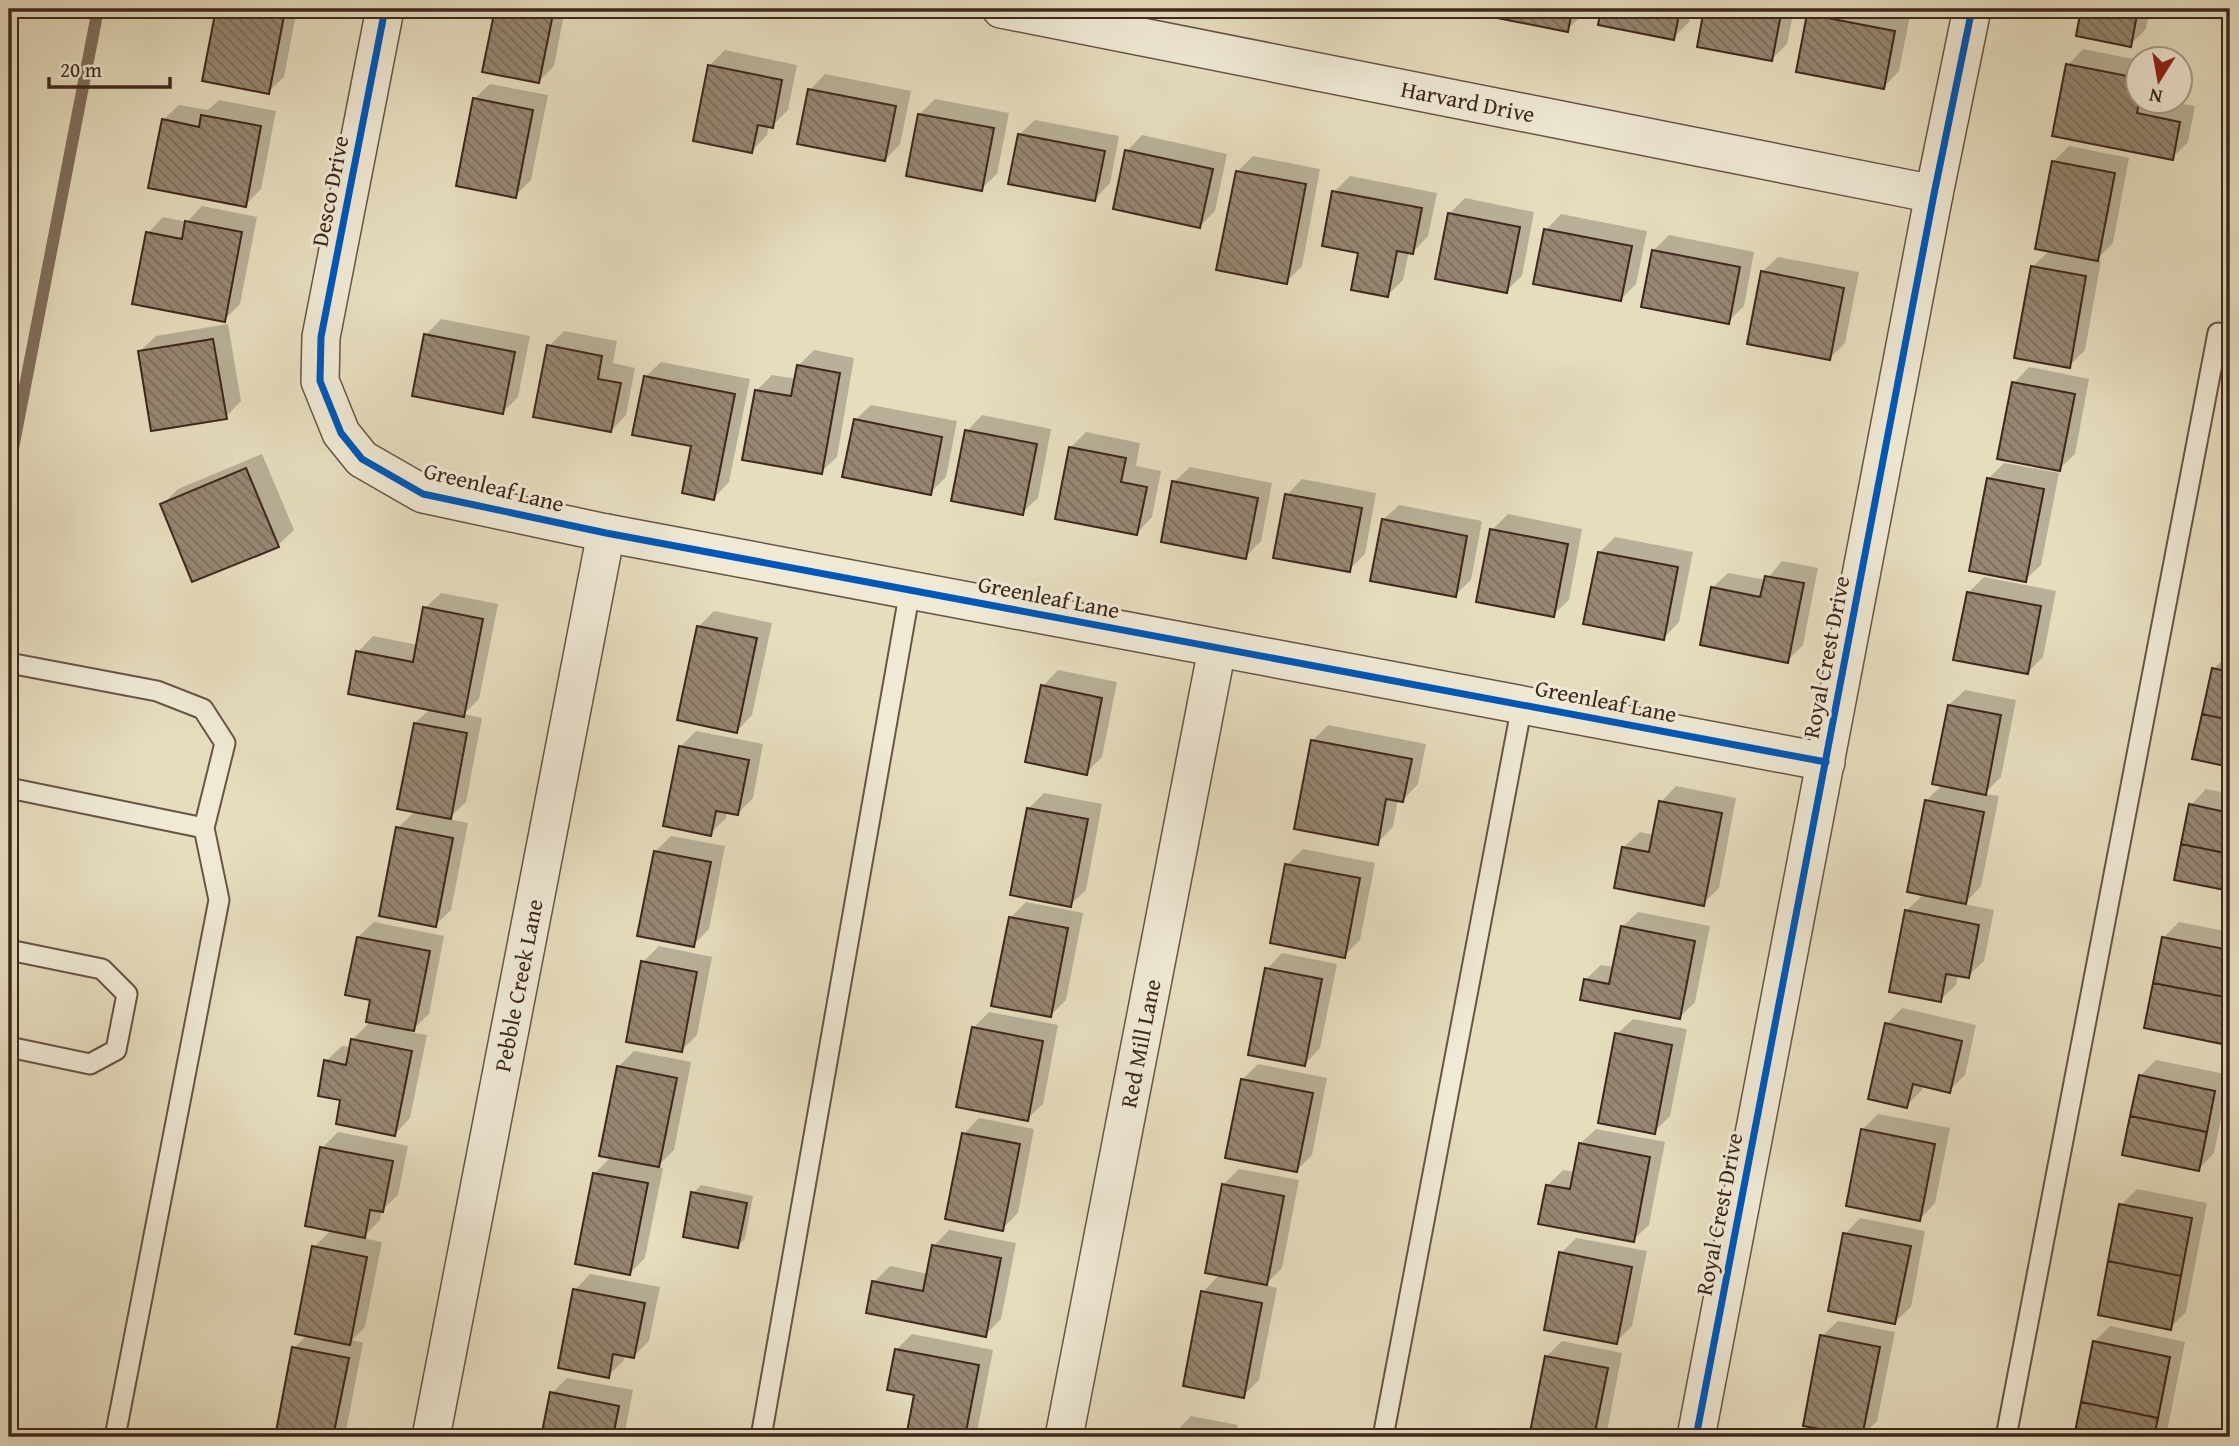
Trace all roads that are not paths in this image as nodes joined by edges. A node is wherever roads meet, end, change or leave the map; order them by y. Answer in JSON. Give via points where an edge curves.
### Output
{"nodes":[{"id":1,"x":385,"y":9,"type":"edge"},
{"id":2,"x":1001,"y":9,"type":"edge"},
{"id":3,"x":1972,"y":9,"type":"edge"},
{"id":4,"x":1934,"y":194,"type":"junction"},
{"id":5,"x":2230,"y":335,"type":"edge"},
{"id":6,"x":320,"y":381,"type":"joint"},
{"id":7,"x":606,"y":533,"type":"junction"},
{"id":8,"x":909,"y":590,"type":"junction"},
{"id":9,"x":1217,"y":649,"type":"junction"},
{"id":10,"x":9,"y":663,"type":"edge"},
{"id":11,"x":1522,"y":705,"type":"junction"},
{"id":12,"x":1826,"y":762,"type":"junction"},
{"id":13,"x":9,"y":788,"type":"edge"},
{"id":14,"x":204,"y":828,"type":"junction"},
{"id":15,"x":9,"y":950,"type":"edge"},
{"id":16,"x":9,"y":1047,"type":"edge"},
{"id":17,"x":115,"y":1437,"type":"edge"},
{"id":18,"x":431,"y":1437,"type":"edge"},
{"id":19,"x":761,"y":1437,"type":"edge"},
{"id":20,"x":1063,"y":1437,"type":"edge"},
{"id":21,"x":1383,"y":1437,"type":"edge"},
{"id":22,"x":1696,"y":1437,"type":"edge"},
{"id":23,"x":2006,"y":1437,"type":"edge"}],
"edges":[{"from":1,"to":6,"type":"street","name":"Desco Drive","via":[[321,337]]},
{"from":2,"to":4,"type":"street","name":"Harvard Drive"},
{"from":3,"to":4,"type":"street","name":"Royal Crest Drive"},
{"from":4,"to":12,"type":"street","name":"Royal Crest Drive"},
{"from":5,"to":23,"type":"lane","via":[[2218,333]]},
{"from":6,"to":7,"type":"street","name":"Greenleaf Lane","via":[[341,433],[362,458],[423,494]]},
{"from":7,"to":8,"type":"street","name":"Greenleaf Lane"},
{"from":7,"to":18,"type":"street","name":"Pebble Creek Lane"},
{"from":8,"to":9,"type":"street","name":"Greenleaf Lane"},
{"from":8,"to":19,"type":"lane"},
{"from":9,"to":11,"type":"street","name":"Greenleaf Lane"},
{"from":9,"to":20,"type":"street","name":"Red Mill Lane"},
{"from":10,"to":14,"type":"lane","via":[[157,691],[203,709],[225,743]]},
{"from":11,"to":12,"type":"street","name":"Greenleaf Lane"},
{"from":11,"to":21,"type":"lane"},
{"from":12,"to":22,"type":"street","name":"Royal Crest Drive"},
{"from":13,"to":14,"type":"lane"},
{"from":14,"to":17,"type":"lane","via":[[219,900]]},
{"from":15,"to":16,"type":"lane","via":[[102,969],[127,994],[116,1050],[90,1064]]}]}
